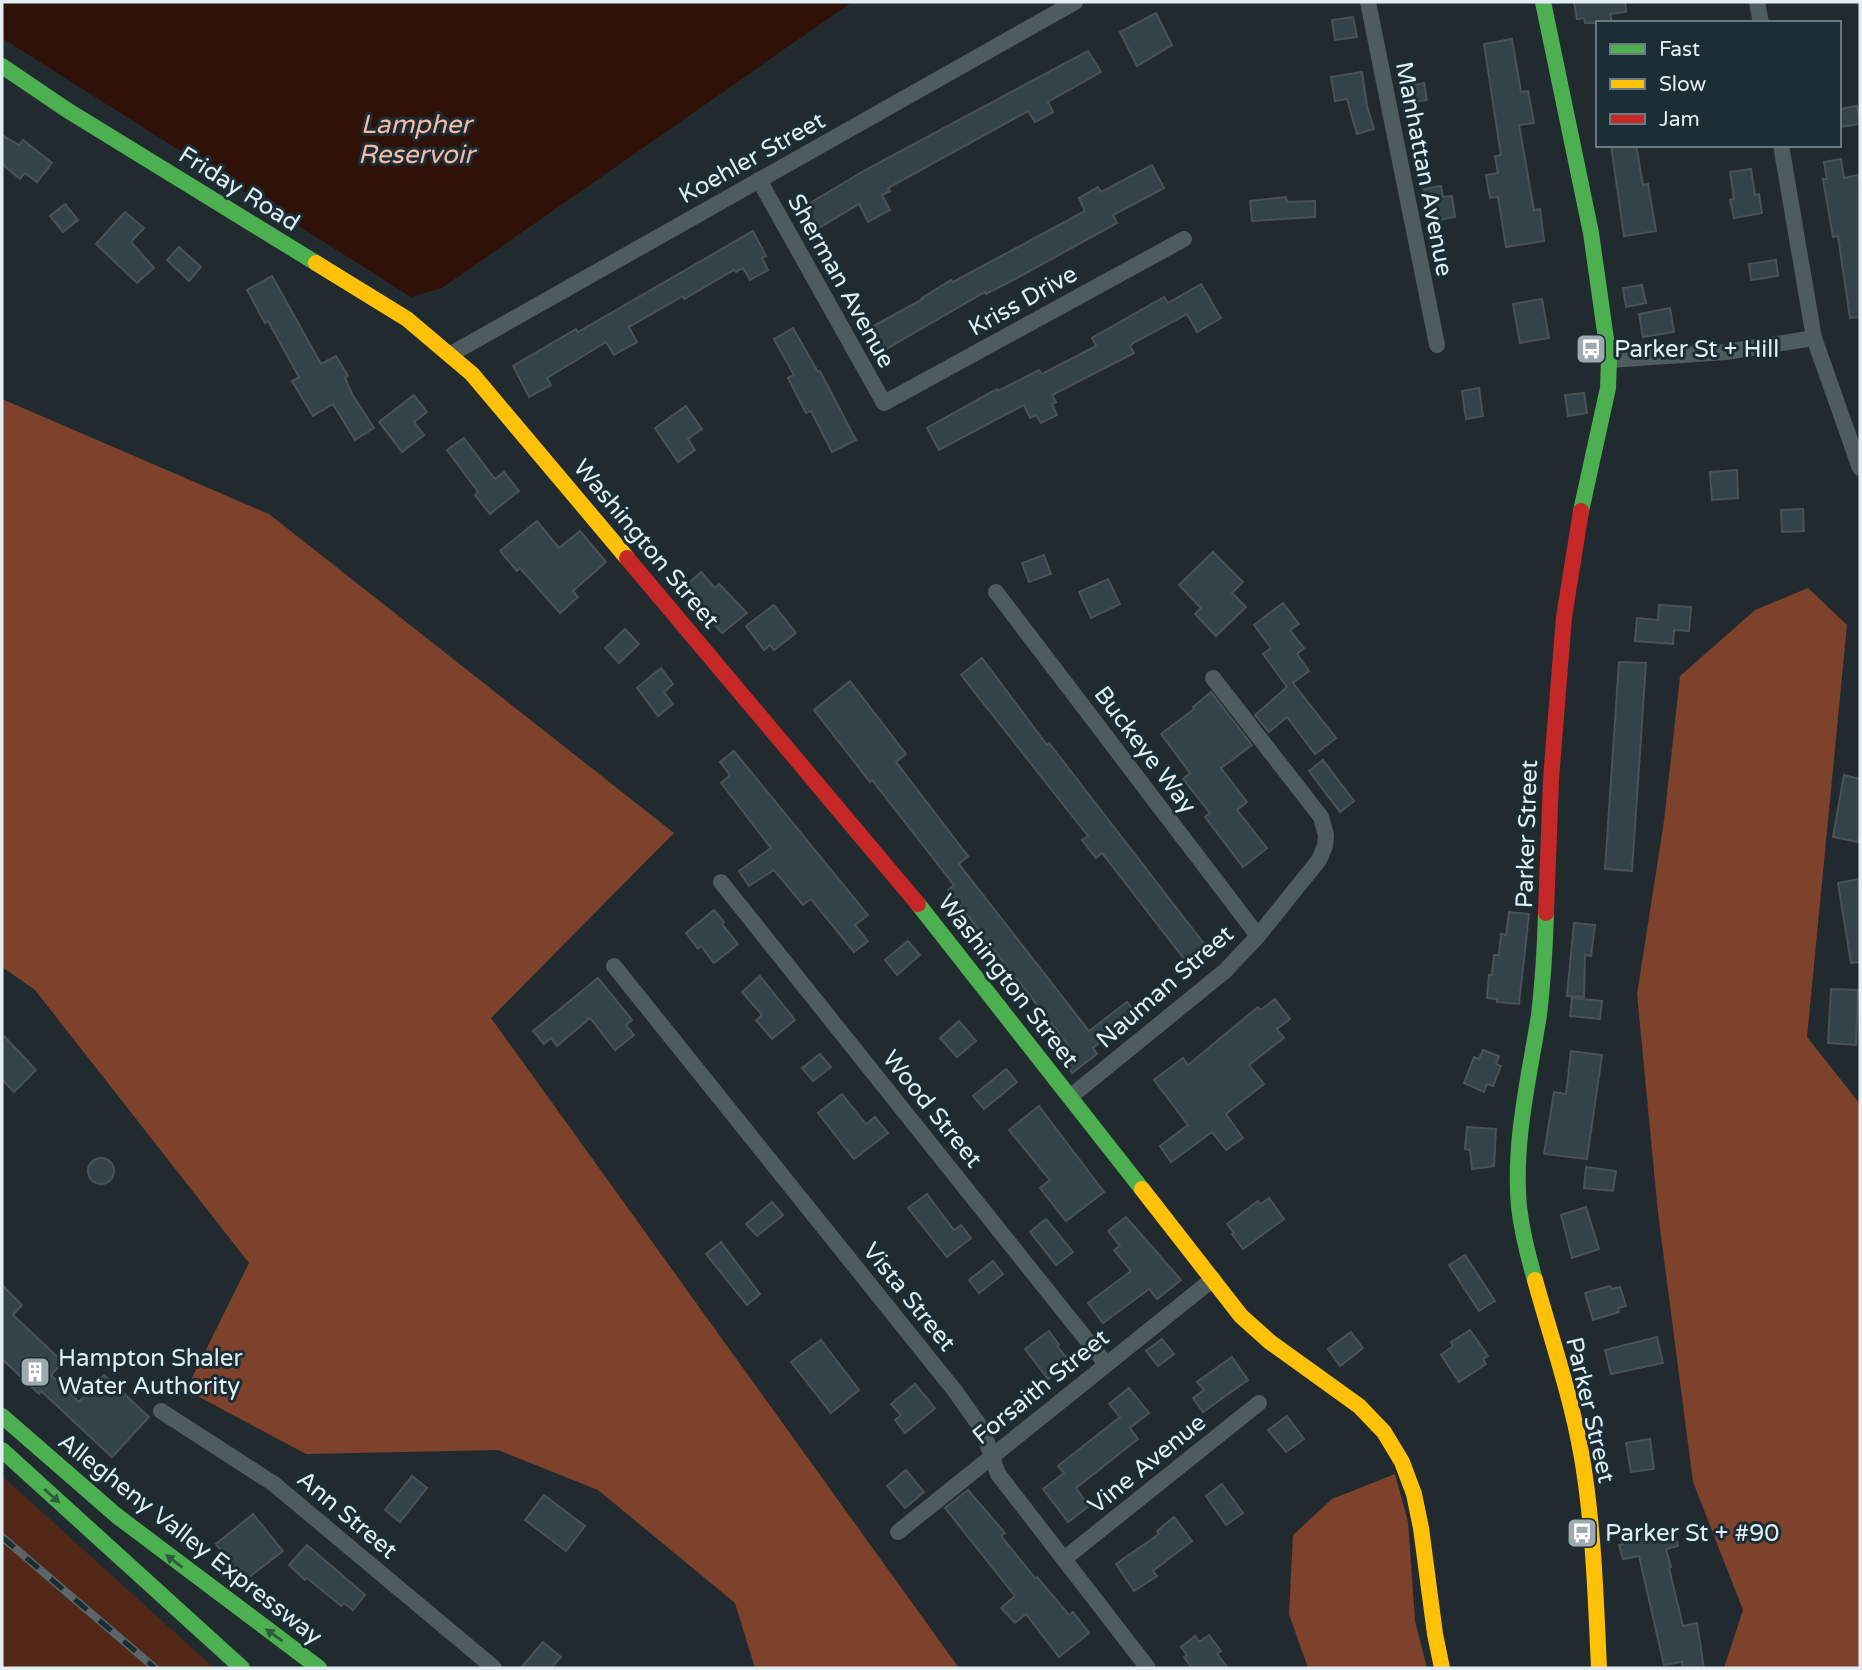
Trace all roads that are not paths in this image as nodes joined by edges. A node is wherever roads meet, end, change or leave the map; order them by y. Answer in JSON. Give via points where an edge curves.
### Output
{"nodes":[{"id":1,"x":1075,"y":2,"type":"edge"},
{"id":2,"x":1368,"y":2,"type":"edge"},
{"id":3,"x":1543,"y":2,"type":"edge"},
{"id":4,"x":1757,"y":2,"type":"edge"},
{"id":5,"x":1761,"y":21,"type":"edge"},
{"id":6,"x":2,"y":66,"type":"edge"},
{"id":7,"x":1781,"y":147,"type":"edge"},
{"id":8,"x":760,"y":180,"type":"junction"},
{"id":9,"x":1184,"y":239,"type":"dead end"},
{"id":10,"x":1814,"y":338,"type":"junction"},
{"id":11,"x":1437,"y":345,"type":"dead end"},
{"id":12,"x":451,"y":354,"type":"junction"},
{"id":13,"x":1609,"y":360,"type":"junction"},
{"id":14,"x":884,"y":403,"type":"joint"},
{"id":15,"x":1860,"y":468,"type":"edge"},
{"id":16,"x":996,"y":592,"type":"dead end"},
{"id":17,"x":1213,"y":678,"type":"dead end"},
{"id":18,"x":722,"y":882,"type":"dead end"},
{"id":19,"x":1258,"y":936,"type":"junction"},
{"id":20,"x":614,"y":966,"type":"dead end"},
{"id":21,"x":1070,"y":1097,"type":"junction"},
{"id":22,"x":1213,"y":1279,"type":"junction"},
{"id":23,"x":1106,"y":1364,"type":"junction"},
{"id":24,"x":1259,"y":1404,"type":"dead end"},
{"id":25,"x":161,"y":1411,"type":"dead end"},
{"id":26,"x":2,"y":1416,"type":"edge"},
{"id":27,"x":2,"y":1450,"type":"edge"},
{"id":28,"x":992,"y":1456,"type":"junction"},
{"id":29,"x":898,"y":1531,"type":"dead end"},
{"id":30,"x":1065,"y":1559,"type":"junction"},
{"id":31,"x":154,"y":1588,"type":"junction"},
{"id":32,"x":242,"y":1668,"type":"edge"},
{"id":33,"x":252,"y":1668,"type":"edge"},
{"id":34,"x":319,"y":1668,"type":"edge"},
{"id":35,"x":494,"y":1668,"type":"edge"},
{"id":36,"x":1148,"y":1668,"type":"edge"},
{"id":37,"x":1442,"y":1668,"type":"edge"},
{"id":38,"x":1598,"y":1668,"type":"edge"}],
"edges":[{"from":1,"to":8,"type":"street","name":"Koehler Street"},
{"from":2,"to":11,"type":"street","name":"Manhattan Avenue"},
{"from":3,"to":13,"type":"main road","name":"Parker Street","via":[[1591,233]]},
{"from":4,"to":5,"type":"street"},
{"from":6,"to":12,"type":"main road","name":"Friday Road","via":[[407,319]]},
{"from":7,"to":10,"type":"street"},
{"from":8,"to":12,"type":"street","name":"Koehler Street"},
{"from":8,"to":14,"type":"street","name":"Sherman Avenue"},
{"from":9,"to":14,"type":"street","name":"Kriss Drive"},
{"from":10,"to":13,"type":"street","via":[[1726,352]]},
{"from":10,"to":15,"type":"street"},
{"from":12,"to":21,"type":"main road","name":"Washington Street","via":[[898,877]]},
{"from":13,"to":38,"type":"main road","name":"Parker Street","via":[[1608,388],[1578,524],[1564,617],[1551,779],[1545,942],[1518,1166],[1525,1244],[1585,1474]]},
{"from":16,"to":19,"type":"street","name":"Buckeye Way"},
{"from":17,"to":19,"type":"street","name":"Nauman Street","via":[[1321,817],[1326,835],[1319,860]]},
{"from":18,"to":23,"type":"street","name":"Wood Street"},
{"from":19,"to":21,"type":"street","name":"Nauman Street","via":[[1225,971]]},
{"from":20,"to":28,"type":"street","name":"Vista Street","via":[[955,1391],[982,1429]]},
{"from":21,"to":22,"type":"main road","name":"Washington Street"},
{"from":22,"to":23,"type":"street","name":"Forsaith Street"},
{"from":22,"to":37,"type":"main road","name":"Washington Street","via":[[1259,1334],[1360,1406],[1392,1443],[1415,1493]]},
{"from":23,"to":28,"type":"street","name":"Forsaith Street"},
{"from":24,"to":30,"type":"street","name":"Vine Avenue"},
{"from":25,"to":35,"type":"street","name":"Ann Street","via":[[274,1485]]},
{"from":34,"to":26,"type":"main road","name":"Allegheny Valley Expressway","one_way":true,"via":[[170,1559],[52,1464]]},
{"from":27,"to":31,"type":"main road","name":"Allegheny Valley Expressway","one_way":true},
{"from":28,"to":29,"type":"street","name":"Forsaith Street"},
{"from":28,"to":30,"type":"street","name":"Vista Street","via":[[999,1474]]},
{"from":30,"to":36,"type":"street","name":"Vista Street"},
{"from":31,"to":32,"type":"main road","name":"Allegheny Valley Expressway"},
{"from":31,"to":33,"type":"main road"}]}
